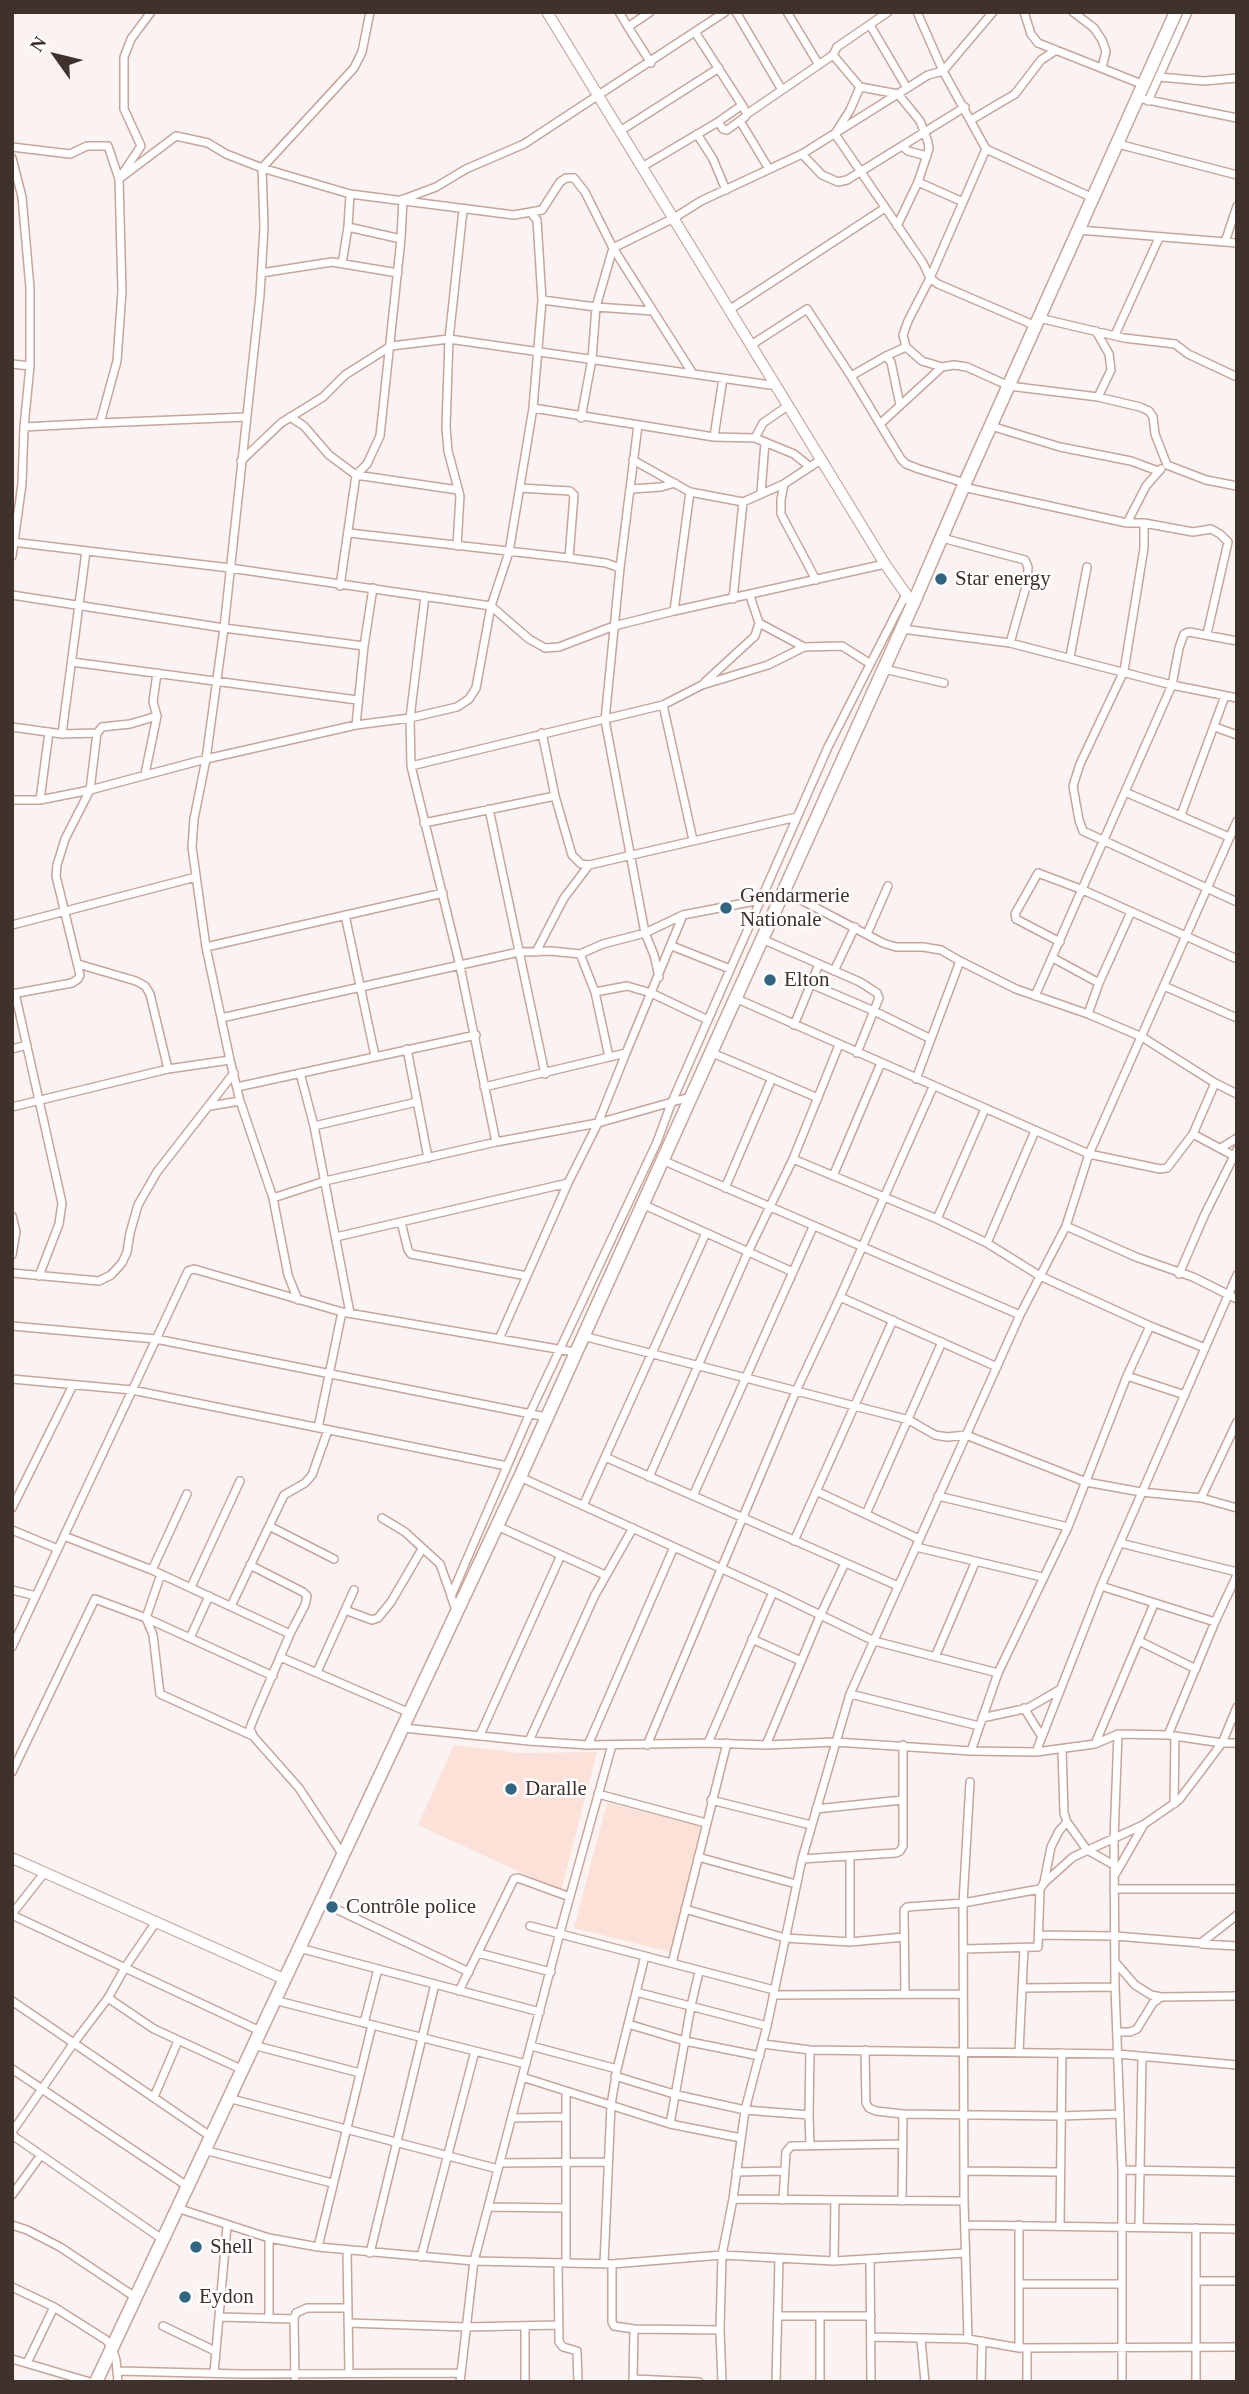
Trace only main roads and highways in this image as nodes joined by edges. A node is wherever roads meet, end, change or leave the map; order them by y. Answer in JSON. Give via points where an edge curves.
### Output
{"nodes":[{"id":1,"x":1176,"y":12,"type":"edge"},
{"id":2,"x":96,"y":2382,"type":"edge"}],
"edges":[{"from":1,"to":2,"type":"highway","via":[[1144,85],[1143,100],[1118,144],[942,538],[909,599],[902,629],[520,1477]]}]}
